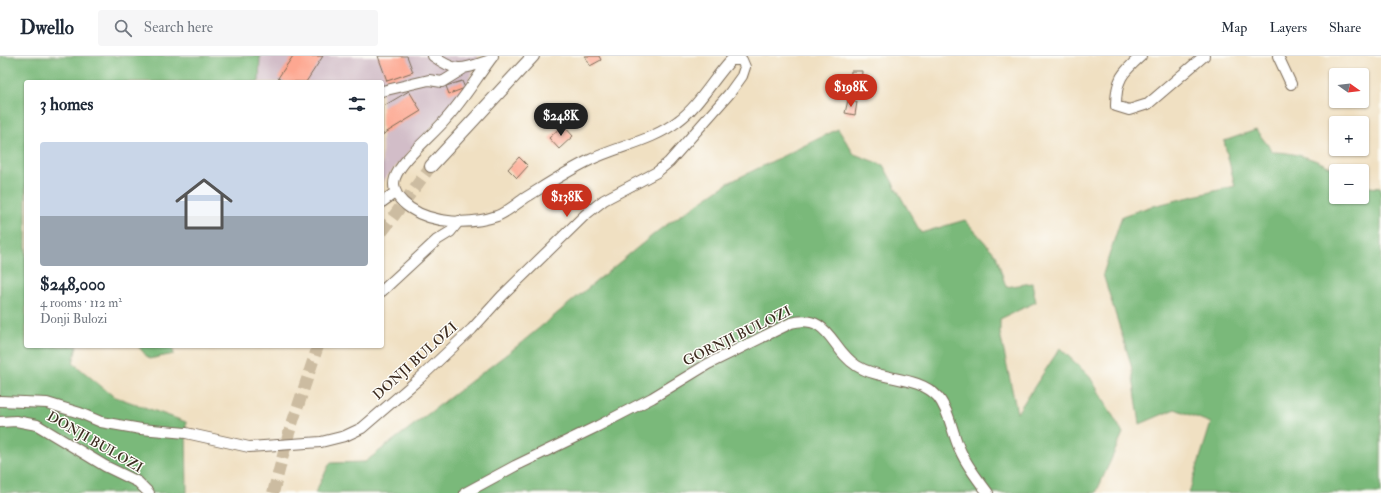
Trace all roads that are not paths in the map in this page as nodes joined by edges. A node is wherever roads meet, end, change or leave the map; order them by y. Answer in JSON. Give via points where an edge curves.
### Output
{"nodes":[{"id":1,"x":433,"y":56,"type":"edge"},
{"id":2,"x":533,"y":56,"type":"edge"},
{"id":3,"x":1141,"y":56,"type":"edge"},
{"id":4,"x":1204,"y":56,"type":"edge"},
{"id":5,"x":1278,"y":56,"type":"edge"},
{"id":6,"x":744,"y":57,"type":"edge"},
{"id":7,"x":491,"y":58,"type":"edge"},
{"id":8,"x":463,"y":69,"type":"junction"},
{"id":9,"x":1291,"y":84,"type":"dead end"},
{"id":10,"x":384,"y":91,"type":"edge"},
{"id":11,"x":431,"y":166,"type":"tunnel mouth"},
{"id":12,"x":396,"y":192,"type":"junction"},
{"id":13,"x":384,"y":201,"type":"edge"},
{"id":14,"x":459,"y":221,"type":"junction"},
{"id":15,"x":384,"y":289,"type":"edge"},
{"id":16,"x":0,"y":400,"type":"edge"},
{"id":17,"x":0,"y":422,"type":"edge"},
{"id":18,"x":149,"y":493,"type":"edge"},
{"id":19,"x":465,"y":493,"type":"edge"},
{"id":20,"x":988,"y":493,"type":"edge"}],
"edges":[{"from":1,"to":8,"type":"street","via":[[454,68]]},
{"from":2,"to":11,"type":"main road"},
{"from":3,"to":4,"type":"street","via":[[1123,73],[1116,92],[1116,106],[1129,110],[1148,104]]},
{"from":5,"to":9,"type":"street"},
{"from":6,"to":14,"type":"street","name":"DONJI BULOZI","via":[[731,60],[687,113],[666,129],[642,141],[590,160],[498,216]]},
{"from":6,"to":16,"type":"street","name":"DONJI BULOZI","via":[[745,67],[742,76],[669,162],[657,172],[604,200],[585,215],[424,374],[362,428],[344,436],[307,444],[249,447],[186,433],[102,422],[47,403]]},
{"from":7,"to":8,"type":"street"},
{"from":7,"to":12,"type":"street","via":[[447,119],[401,166],[395,179]]},
{"from":8,"to":10,"type":"street","via":[[442,82],[429,80]]},
{"from":12,"to":13,"type":"street"},
{"from":12,"to":14,"type":"street","name":"DONJI BULOZI","via":[[402,203],[425,217]]},
{"from":14,"to":15,"type":"street","via":[[450,232],[437,240]]},
{"from":17,"to":18,"type":"street","name":"DONJI BULOZI","via":[[16,421],[36,425],[105,466],[138,482]]},
{"from":19,"to":20,"type":"street","name":"GORNJI BULOZI","via":[[652,398],[722,356],[791,323],[803,320],[814,322],[823,328],[856,366],[875,375],[919,385],[934,394],[945,409],[971,470]]}]}
